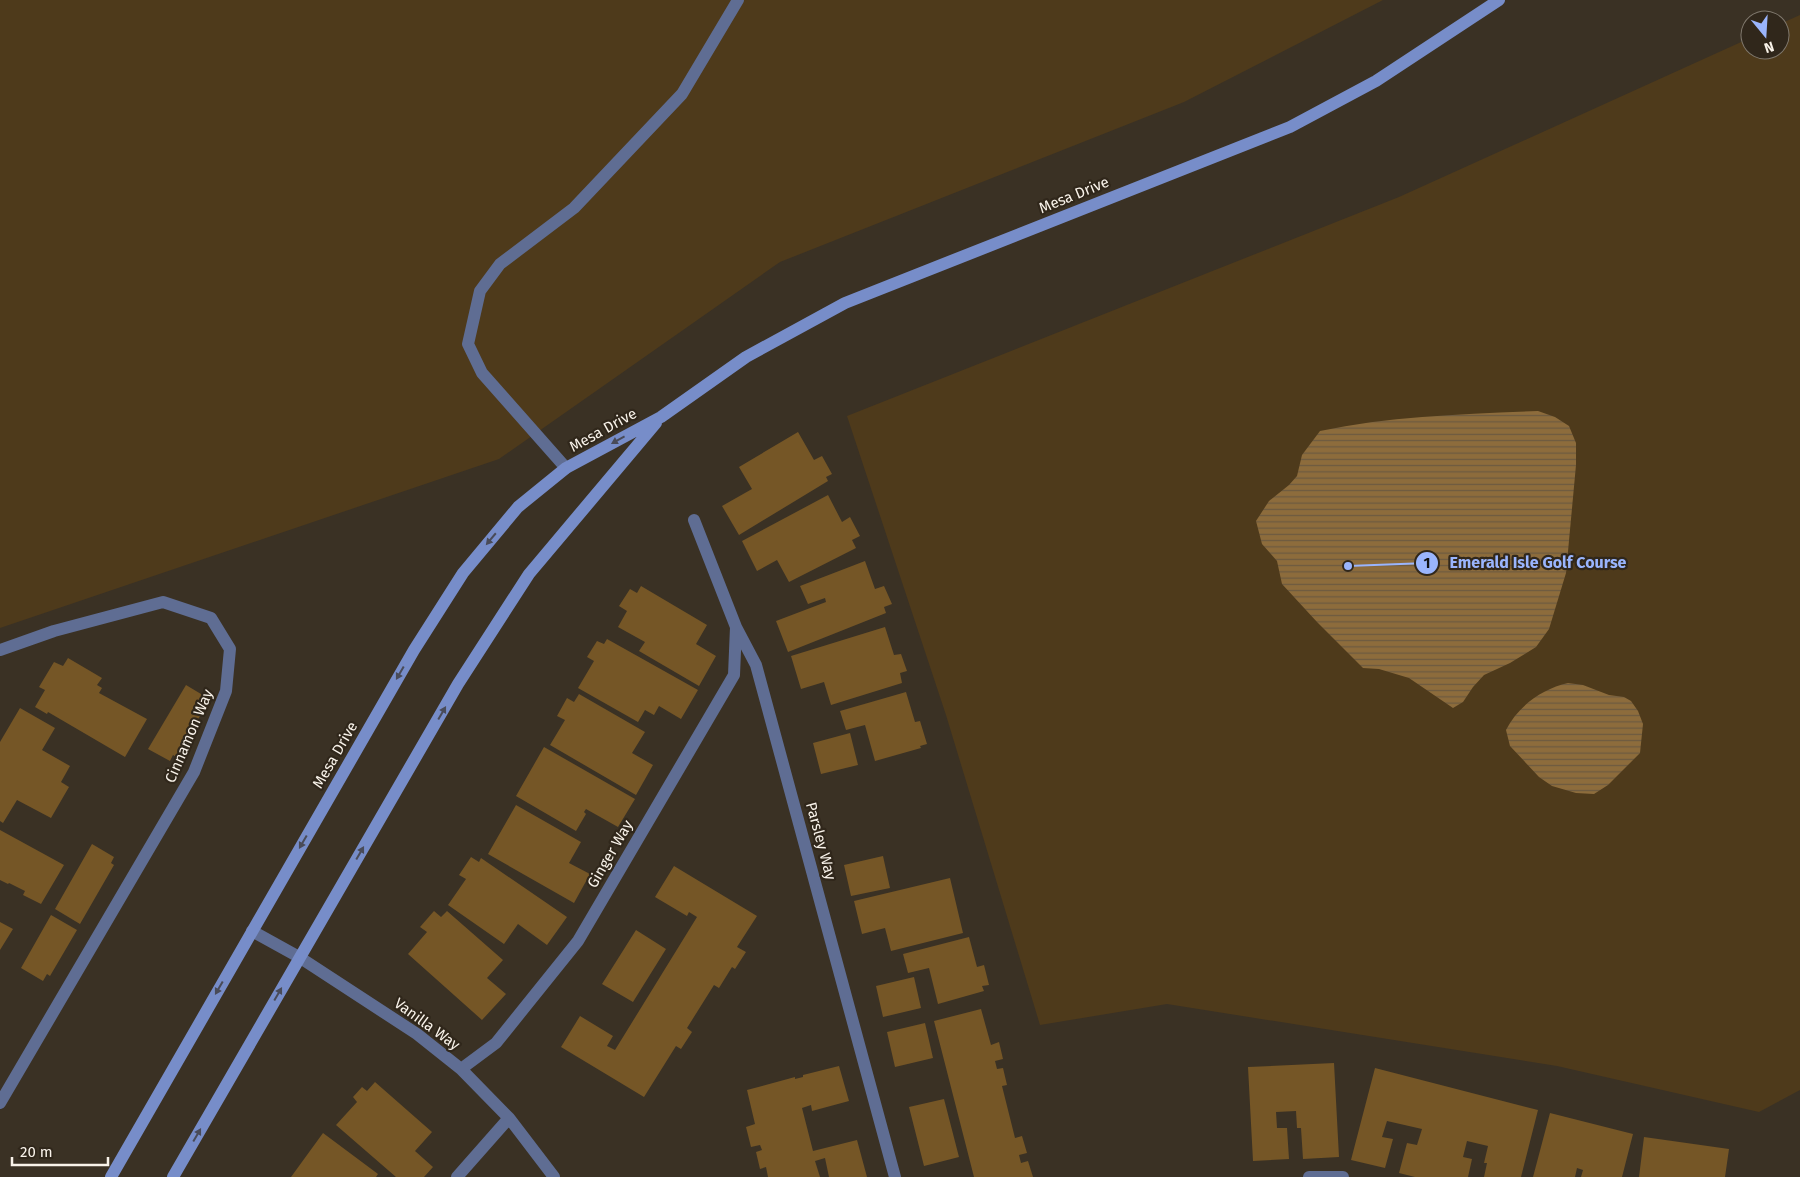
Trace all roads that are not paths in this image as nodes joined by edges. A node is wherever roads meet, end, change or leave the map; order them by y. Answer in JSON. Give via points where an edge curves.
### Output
{"nodes":[{"id":1,"x":738,"y":0,"type":"edge"},
{"id":2,"x":1499,"y":0,"type":"edge"},
{"id":3,"x":661,"y":416,"type":"junction"},
{"id":4,"x":566,"y":468,"type":"junction"},
{"id":5,"x":694,"y":520,"type":"dead end"},
{"id":6,"x":736,"y":627,"type":"junction"},
{"id":7,"x":0,"y":650,"type":"edge"},
{"id":8,"x":252,"y":931,"type":"junction"},
{"id":9,"x":299,"y":958,"type":"junction"},
{"id":10,"x":461,"y":1069,"type":"junction"},
{"id":11,"x":0,"y":1103,"type":"edge"},
{"id":12,"x":509,"y":1118,"type":"junction"},
{"id":13,"x":111,"y":1177,"type":"edge"},
{"id":14,"x":173,"y":1177,"type":"edge"},
{"id":15,"x":457,"y":1177,"type":"edge"},
{"id":16,"x":554,"y":1177,"type":"edge"},
{"id":17,"x":894,"y":1177,"type":"edge"},
{"id":18,"x":1309,"y":1177,"type":"edge"},
{"id":19,"x":1343,"y":1177,"type":"edge"}],
"edges":[{"from":1,"to":4,"type":"street","via":[[682,94],[574,208],[500,264],[480,291],[468,344],[482,373]]},
{"from":2,"to":3,"type":"main road","name":"Mesa Drive","via":[[1376,81],[1290,126],[845,303],[746,357]]},
{"from":3,"to":4,"type":"main road","name":"Mesa Drive","one_way":true},
{"from":9,"to":3,"type":"main road","name":"Mesa Drive","one_way":true,"via":[[458,684],[529,574]]},
{"from":4,"to":8,"type":"main road","name":"Mesa Drive","one_way":true,"via":[[518,507],[463,573],[414,650]]},
{"from":5,"to":6,"type":"street","name":"Parsley Way"},
{"from":6,"to":10,"type":"street","name":"Ginger Way","via":[[734,675],[578,941],[496,1042]]},
{"from":6,"to":17,"type":"street","name":"Parsley Way","via":[[756,665]]},
{"from":7,"to":11,"type":"street","name":"Cinnamon Way","via":[[54,631],[163,602],[211,618],[230,649],[226,691],[194,772]]},
{"from":8,"to":9,"type":"street","name":"Vanilla Way"},
{"from":8,"to":13,"type":"main road","name":"Mesa Drive","one_way":true},
{"from":9,"to":10,"type":"street","name":"Vanilla Way","via":[[417,1034]]},
{"from":14,"to":9,"type":"main road","name":"Mesa Drive","one_way":true},
{"from":10,"to":12,"type":"street","name":"Vanilla Way"},
{"from":12,"to":15,"type":"street"},
{"from":12,"to":16,"type":"street","name":"Vanilla Way"},
{"from":18,"to":19,"type":"street"}]}
